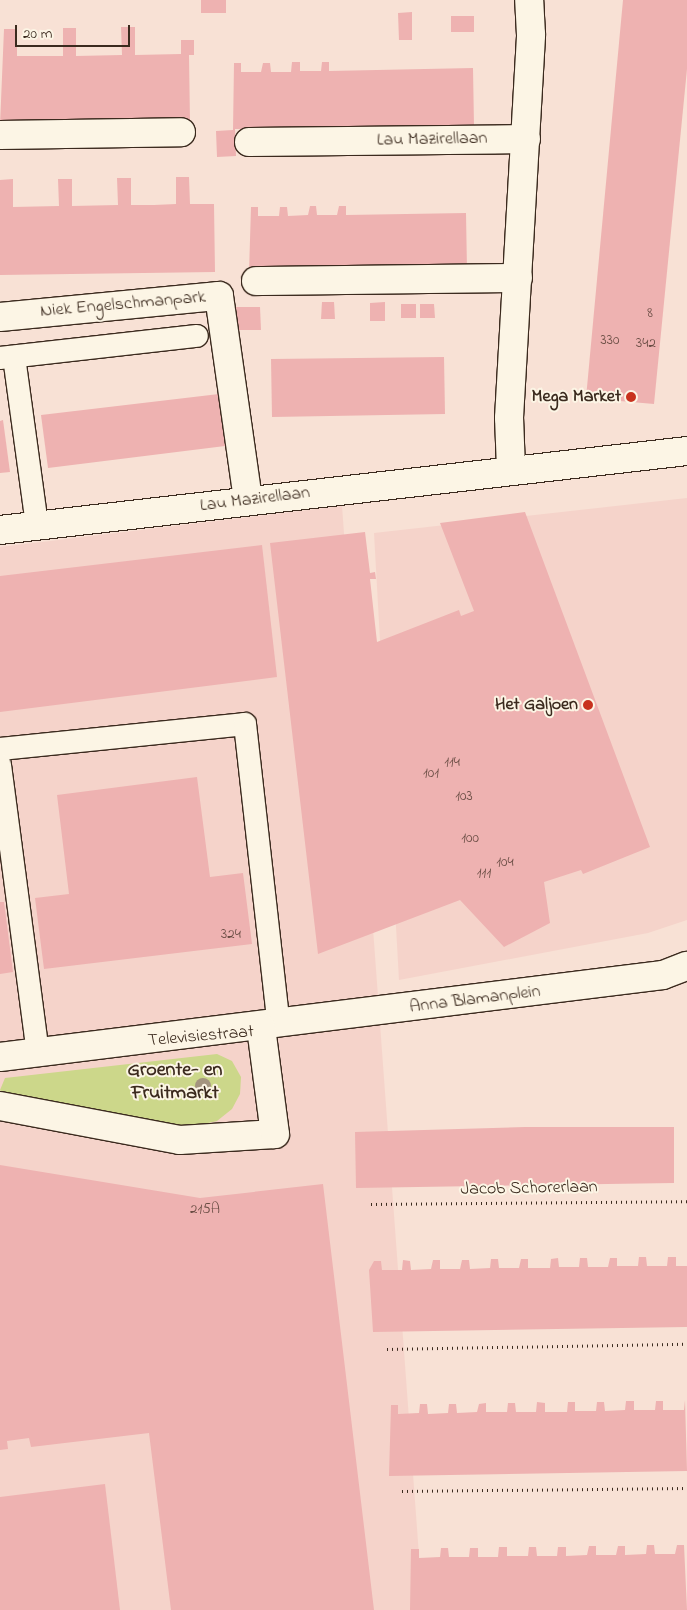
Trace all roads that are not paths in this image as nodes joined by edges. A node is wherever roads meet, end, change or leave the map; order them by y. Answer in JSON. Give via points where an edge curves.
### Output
{"nodes":[{"id":1,"x":529,"y":0,"type":"edge"},
{"id":2,"x":181,"y":132,"type":"dead end"},
{"id":3,"x":0,"y":135,"type":"edge"},
{"id":4,"x":526,"y":138,"type":"junction"},
{"id":5,"x":249,"y":142,"type":"dead end"},
{"id":6,"x":518,"y":278,"type":"junction"},
{"id":7,"x":256,"y":281,"type":"dead end"},
{"id":8,"x":0,"y":317,"type":"edge"},
{"id":9,"x":198,"y":336,"type":"dead end"},
{"id":10,"x":7,"y":357,"type":"edge"},
{"id":11,"x":687,"y":451,"type":"edge"},
{"id":12,"x":511,"y":470,"type":"junction"},
{"id":13,"x":248,"y":501,"type":"junction"},
{"id":14,"x":37,"y":525,"type":"junction"},
{"id":15,"x":0,"y":530,"type":"edge"},
{"id":16,"x":0,"y":749,"type":"edge"},
{"id":17,"x":0,"y":765,"type":"edge"},
{"id":18,"x":687,"y":966,"type":"edge"},
{"id":19,"x":270,"y":1027,"type":"junction"},
{"id":20,"x":38,"y":1053,"type":"junction"},
{"id":21,"x":0,"y":1058,"type":"edge"},
{"id":22,"x":0,"y":1106,"type":"edge"}],
"edges":[{"from":1,"to":4,"type":"street"},
{"from":2,"to":3,"type":"street"},
{"from":4,"to":5,"type":"street","name":"Lau Mazirellaan"},
{"from":4,"to":6,"type":"street"},
{"from":6,"to":7,"type":"street"},
{"from":6,"to":12,"type":"street","via":[[509,418]]},
{"from":8,"to":13,"type":"street","name":"Niek Engelschmanpark","via":[[219,296]]},
{"from":9,"to":10,"type":"lane"},
{"from":10,"to":14,"type":"lane"},
{"from":11,"to":12,"type":"street","name":"Lau Mazirellaan"},
{"from":12,"to":13,"type":"street","name":"Lau Mazirellaan"},
{"from":13,"to":14,"type":"street","name":"Lau Mazirellaan"},
{"from":14,"to":15,"type":"street","name":"Lau Mazirellaan"},
{"from":16,"to":19,"type":"lane","via":[[245,724]]},
{"from":17,"to":20,"type":"lane"},
{"from":18,"to":19,"type":"street","name":"Anna Blamanplein","via":[[663,975]]},
{"from":19,"to":20,"type":"street","name":"Televisiestraat"},
{"from":19,"to":22,"type":"street","name":"Televisiestraat","via":[[275,1134],[180,1140]]},
{"from":20,"to":21,"type":"street","name":"Televisiestraat"}]}
